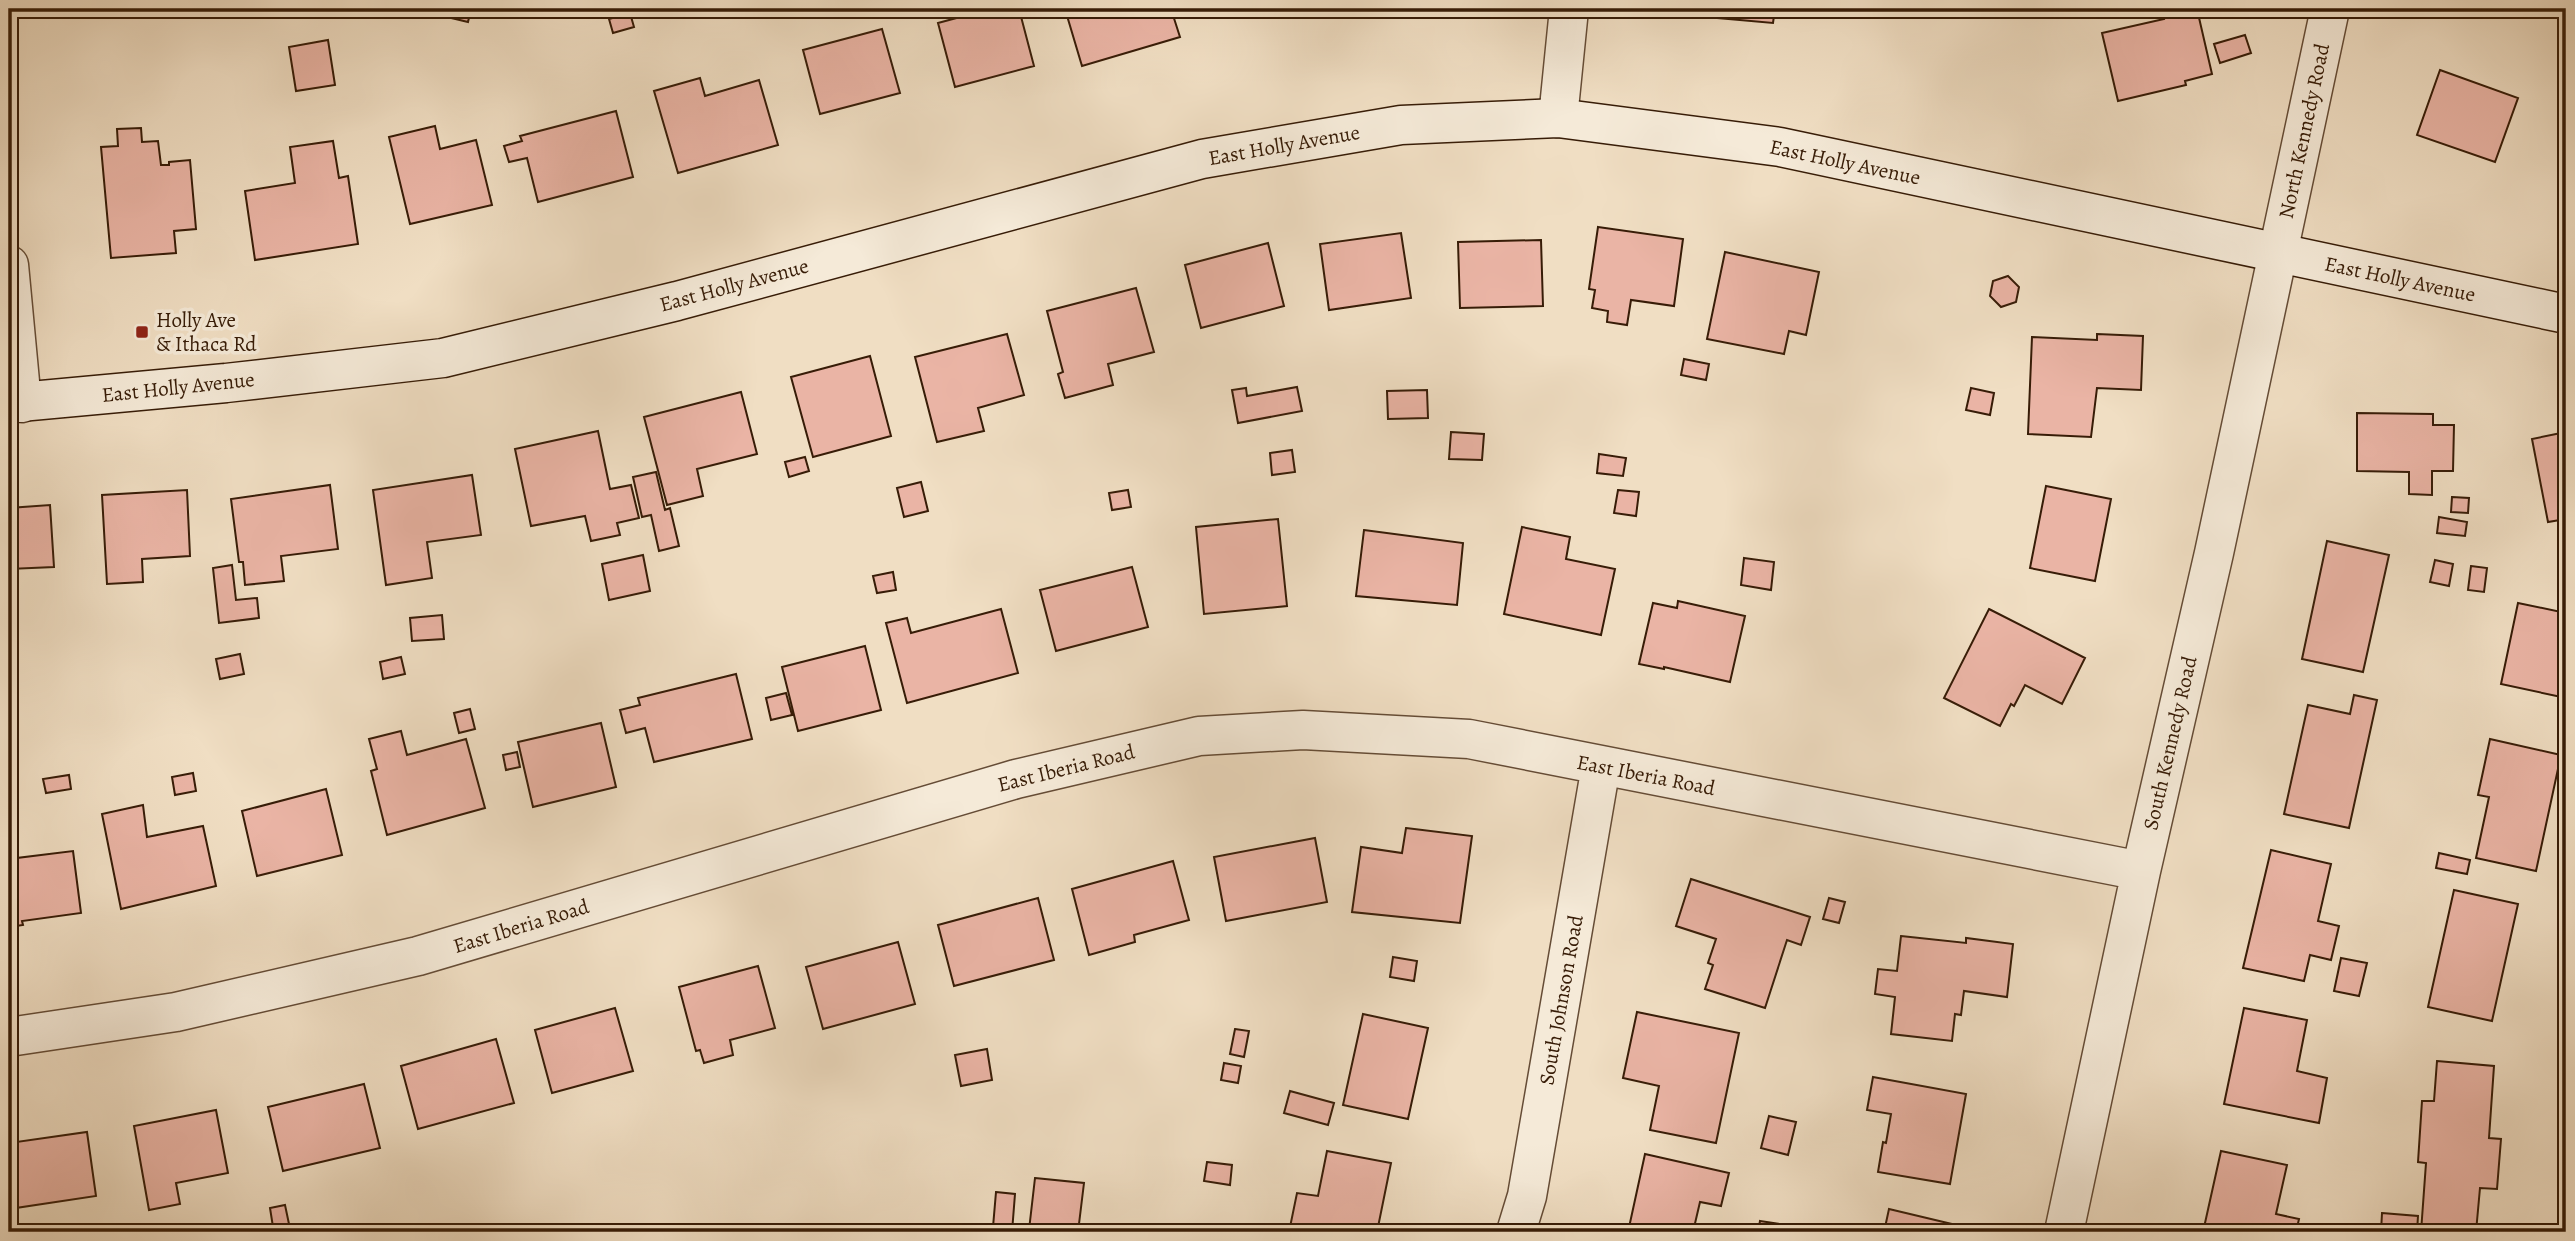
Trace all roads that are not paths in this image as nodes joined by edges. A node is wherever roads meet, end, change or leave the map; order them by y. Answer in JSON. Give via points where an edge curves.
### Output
{"nodes":[{"id":1,"x":1569,"y":9,"type":"edge"},
{"id":2,"x":2330,"y":9,"type":"edge"},
{"id":3,"x":1558,"y":118,"type":"junction"},
{"id":4,"x":2278,"y":253,"type":"junction"},
{"id":5,"x":9,"y":265,"type":"edge"},
{"id":6,"x":2566,"y":314,"type":"edge"},
{"id":7,"x":15,"y":403,"type":"edge"},
{"id":8,"x":1601,"y":766,"type":"junction"},
{"id":9,"x":2141,"y":871,"type":"junction"},
{"id":10,"x":9,"y":1037,"type":"edge"},
{"id":11,"x":1516,"y":1232,"type":"edge"},
{"id":12,"x":2064,"y":1232,"type":"edge"}],
"edges":[{"from":1,"to":3,"type":"street"},
{"from":2,"to":4,"type":"street","name":"North Kennedy Road"},
{"from":3,"to":4,"type":"street","name":"East Holly Avenue","via":[[1780,147]]},
{"from":3,"to":7,"type":"street","name":"East Holly Avenue","via":[[1401,125],[1202,159],[690,298],[443,358]]},
{"from":4,"to":6,"type":"street","name":"East Holly Avenue"},
{"from":4,"to":9,"type":"street","name":"South Kennedy Road"},
{"from":5,"to":7,"type":"street"},
{"from":8,"to":9,"type":"street","name":"East Iberia Road"},
{"from":8,"to":10,"type":"street","name":"East Iberia Road","via":[[1469,739],[1303,730],[1199,736],[1016,779],[418,956],[176,1012]]},
{"from":8,"to":11,"type":"street","name":"South Johnson Road","via":[[1527,1196]]},
{"from":9,"to":12,"type":"street","name":"South Kennedy Road"}]}
